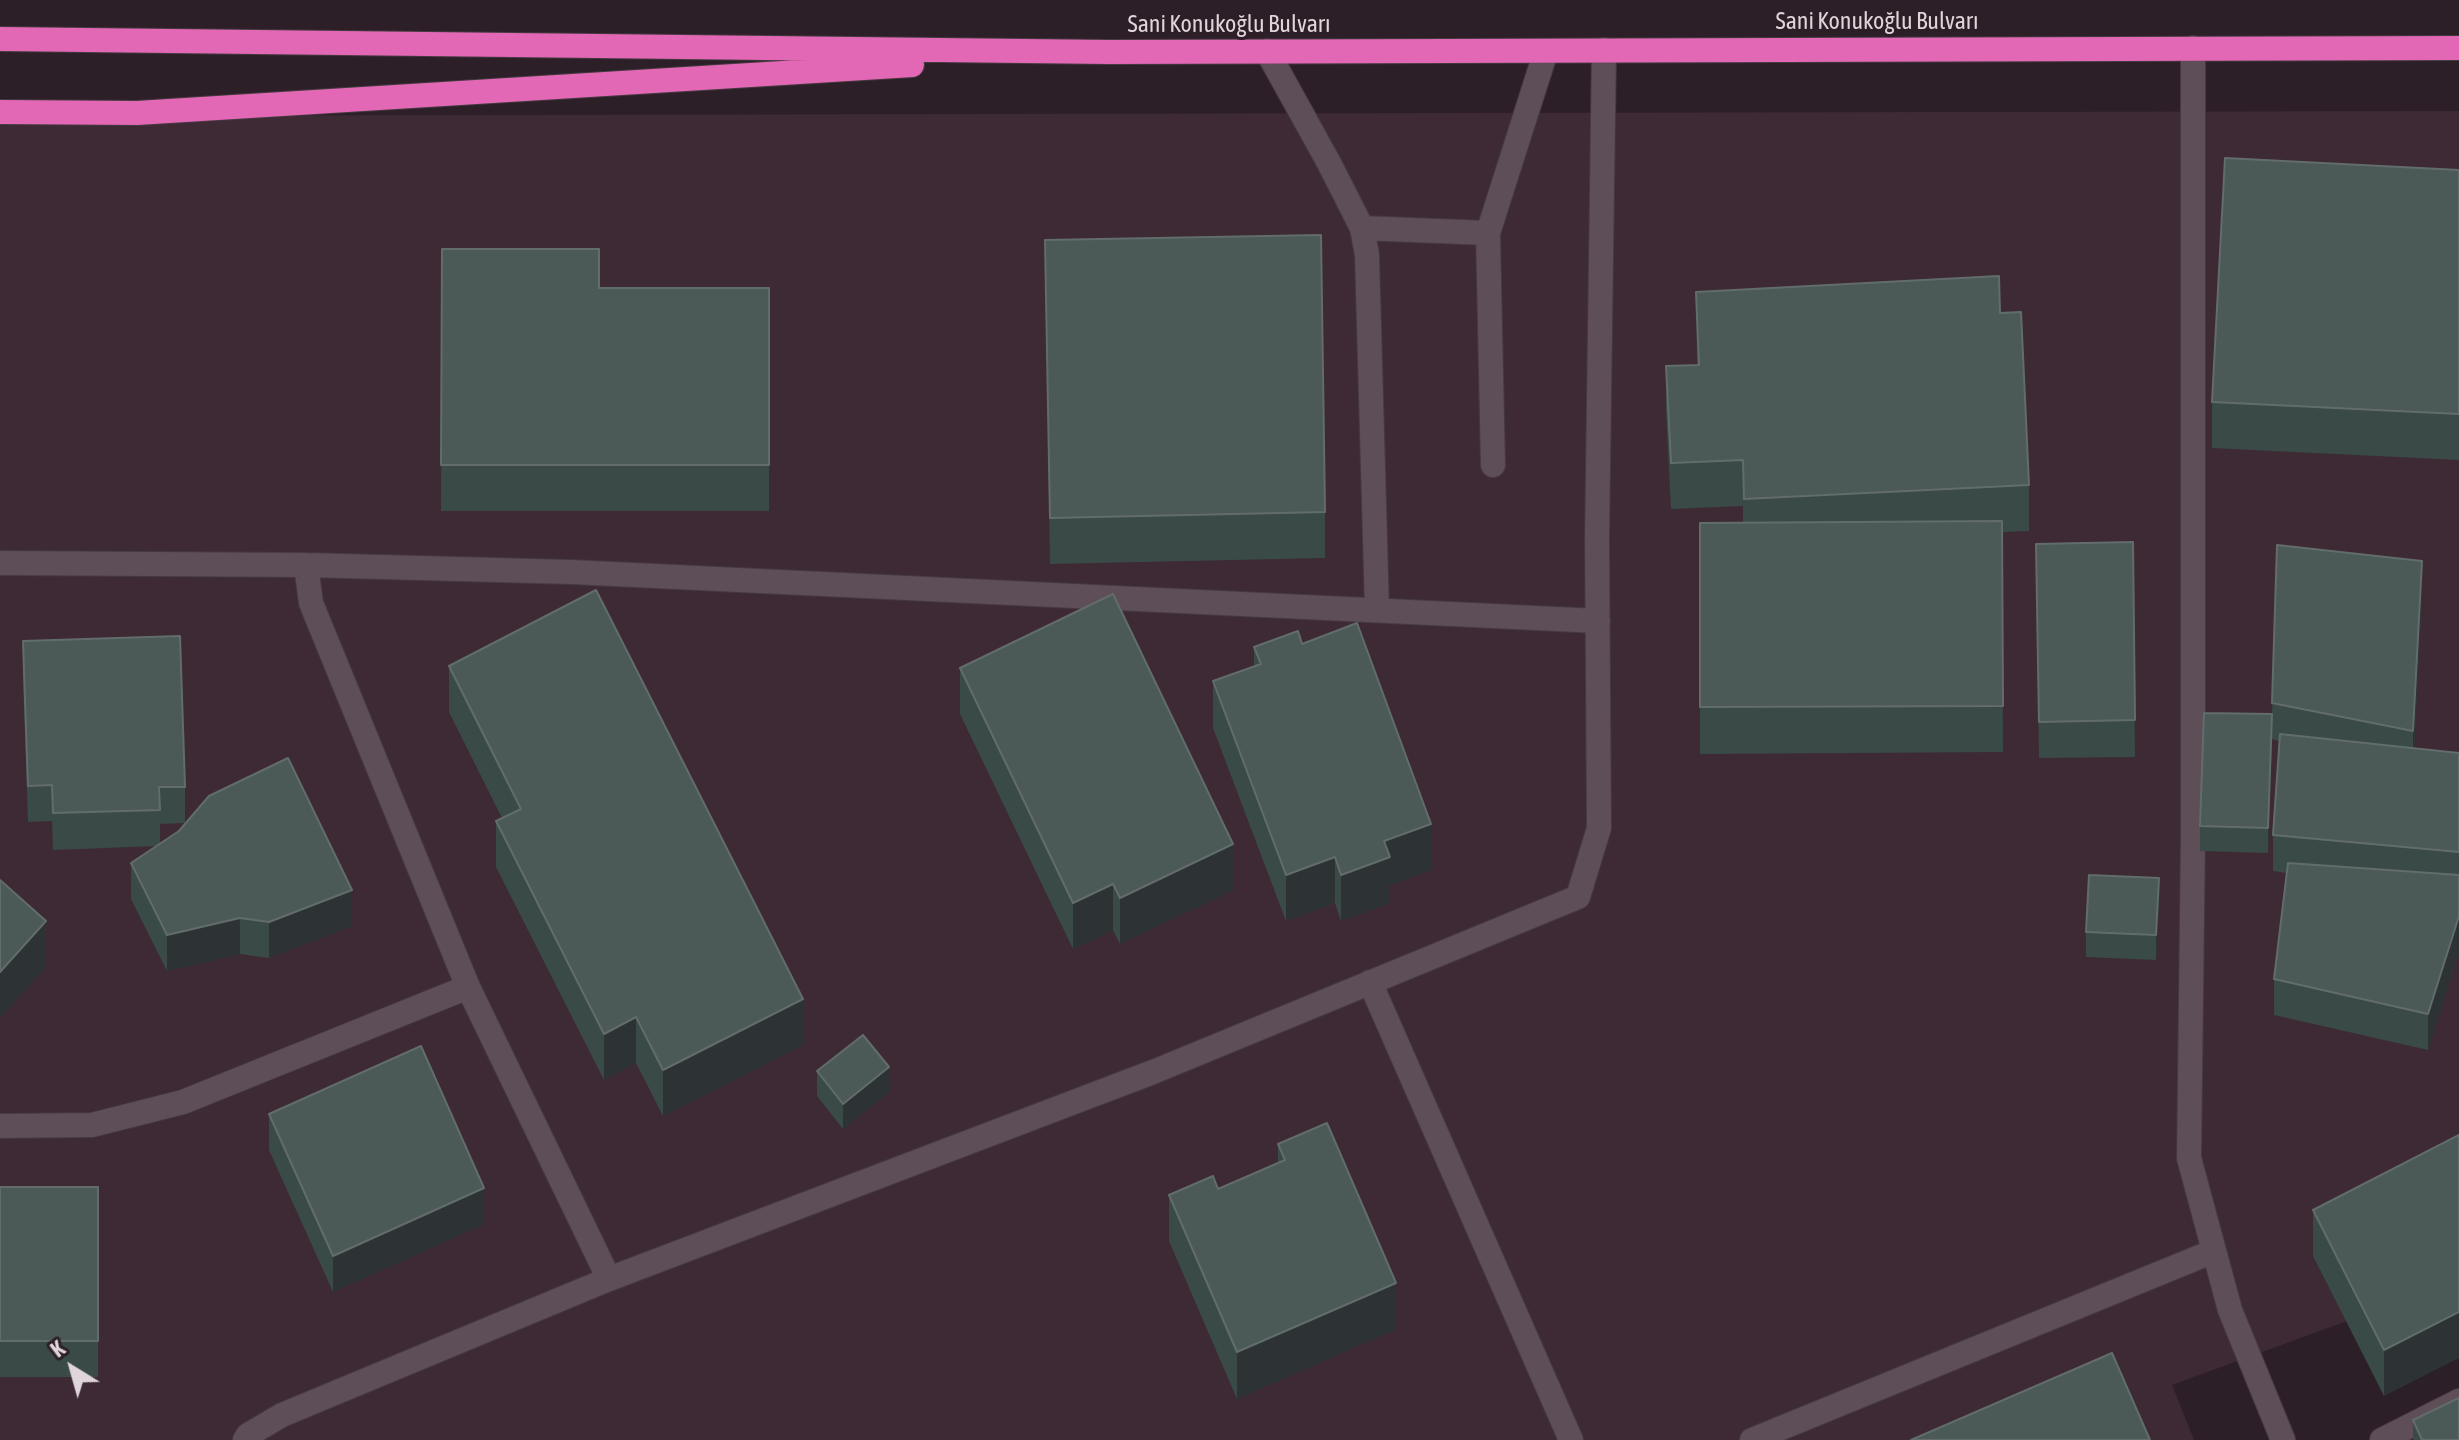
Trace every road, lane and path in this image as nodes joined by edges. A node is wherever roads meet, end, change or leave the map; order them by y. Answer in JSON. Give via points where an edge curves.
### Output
{"nodes":[{"id":1,"x":0,"y":39,"type":"edge"},
{"id":2,"x":2193,"y":48,"type":"junction"},
{"id":3,"x":2459,"y":48,"type":"edge"},
{"id":4,"x":1604,"y":50,"type":"junction"},
{"id":5,"x":1267,"y":51,"type":"junction"},
{"id":6,"x":1546,"y":51,"type":"junction"},
{"id":7,"x":1109,"y":52,"type":"junction"},
{"id":8,"x":0,"y":112,"type":"edge"},
{"id":9,"x":1362,"y":228,"type":"junction"},
{"id":10,"x":1488,"y":233,"type":"junction"},
{"id":11,"x":1493,"y":465,"type":"dead end"},
{"id":12,"x":0,"y":563,"type":"edge"},
{"id":13,"x":306,"y":565,"type":"junction"},
{"id":14,"x":1377,"y":610,"type":"junction"},
{"id":15,"x":1598,"y":621,"type":"junction"},
{"id":16,"x":1370,"y":982,"type":"junction"},
{"id":17,"x":468,"y":987,"type":"junction"},
{"id":18,"x":0,"y":1126,"type":"edge"},
{"id":19,"x":2214,"y":1251,"type":"junction"},
{"id":20,"x":609,"y":1279,"type":"junction"},
{"id":21,"x":2459,"y":1401,"type":"edge"},
{"id":22,"x":245,"y":1440,"type":"edge"},
{"id":23,"x":1571,"y":1440,"type":"edge"},
{"id":24,"x":1752,"y":1440,"type":"edge"},
{"id":25,"x":2283,"y":1440,"type":"edge"},
{"id":26,"x":2382,"y":1440,"type":"edge"}],
"edges":[{"from":1,"to":7,"type":"highway","name":"Sani Konukoğlu Bulvarı"},
{"from":2,"to":3,"type":"highway","name":"Sani Konukoğlu Bulvarı"},
{"from":2,"to":4,"type":"highway","name":"Sani Konukoğlu Bulvarı"},
{"from":2,"to":19,"type":"street","via":[[2189,1158]]},
{"from":4,"to":6,"type":"highway","name":"Sani Konukoğlu Bulvarı"},
{"from":4,"to":15,"type":"street"},
{"from":5,"to":6,"type":"highway","name":"Sani Konukoğlu Bulvarı"},
{"from":5,"to":7,"type":"highway","name":"Sani Konukoğlu Bulvarı"},
{"from":5,"to":9,"type":"street"},
{"from":6,"to":10,"type":"street"},
{"from":7,"to":8,"type":"highway","via":[[137,113]]},
{"from":9,"to":10,"type":"street"},
{"from":9,"to":14,"type":"street"},
{"from":10,"to":11,"type":"street"},
{"from":12,"to":13,"type":"street"},
{"from":13,"to":14,"type":"street","via":[[571,572]]},
{"from":13,"to":17,"type":"street","via":[[311,603]]},
{"from":14,"to":15,"type":"street"},
{"from":15,"to":16,"type":"street","via":[[1599,828],[1578,897]]},
{"from":16,"to":20,"type":"street","via":[[1153,1072]]},
{"from":16,"to":23,"type":"street"},
{"from":17,"to":18,"type":"street","via":[[183,1102],[92,1125]]},
{"from":17,"to":20,"type":"street"},
{"from":19,"to":24,"type":"street"},
{"from":19,"to":25,"type":"street","via":[[2230,1310]]},
{"from":20,"to":22,"type":"street","via":[[282,1415]]},
{"from":21,"to":26,"type":"street"}]}
